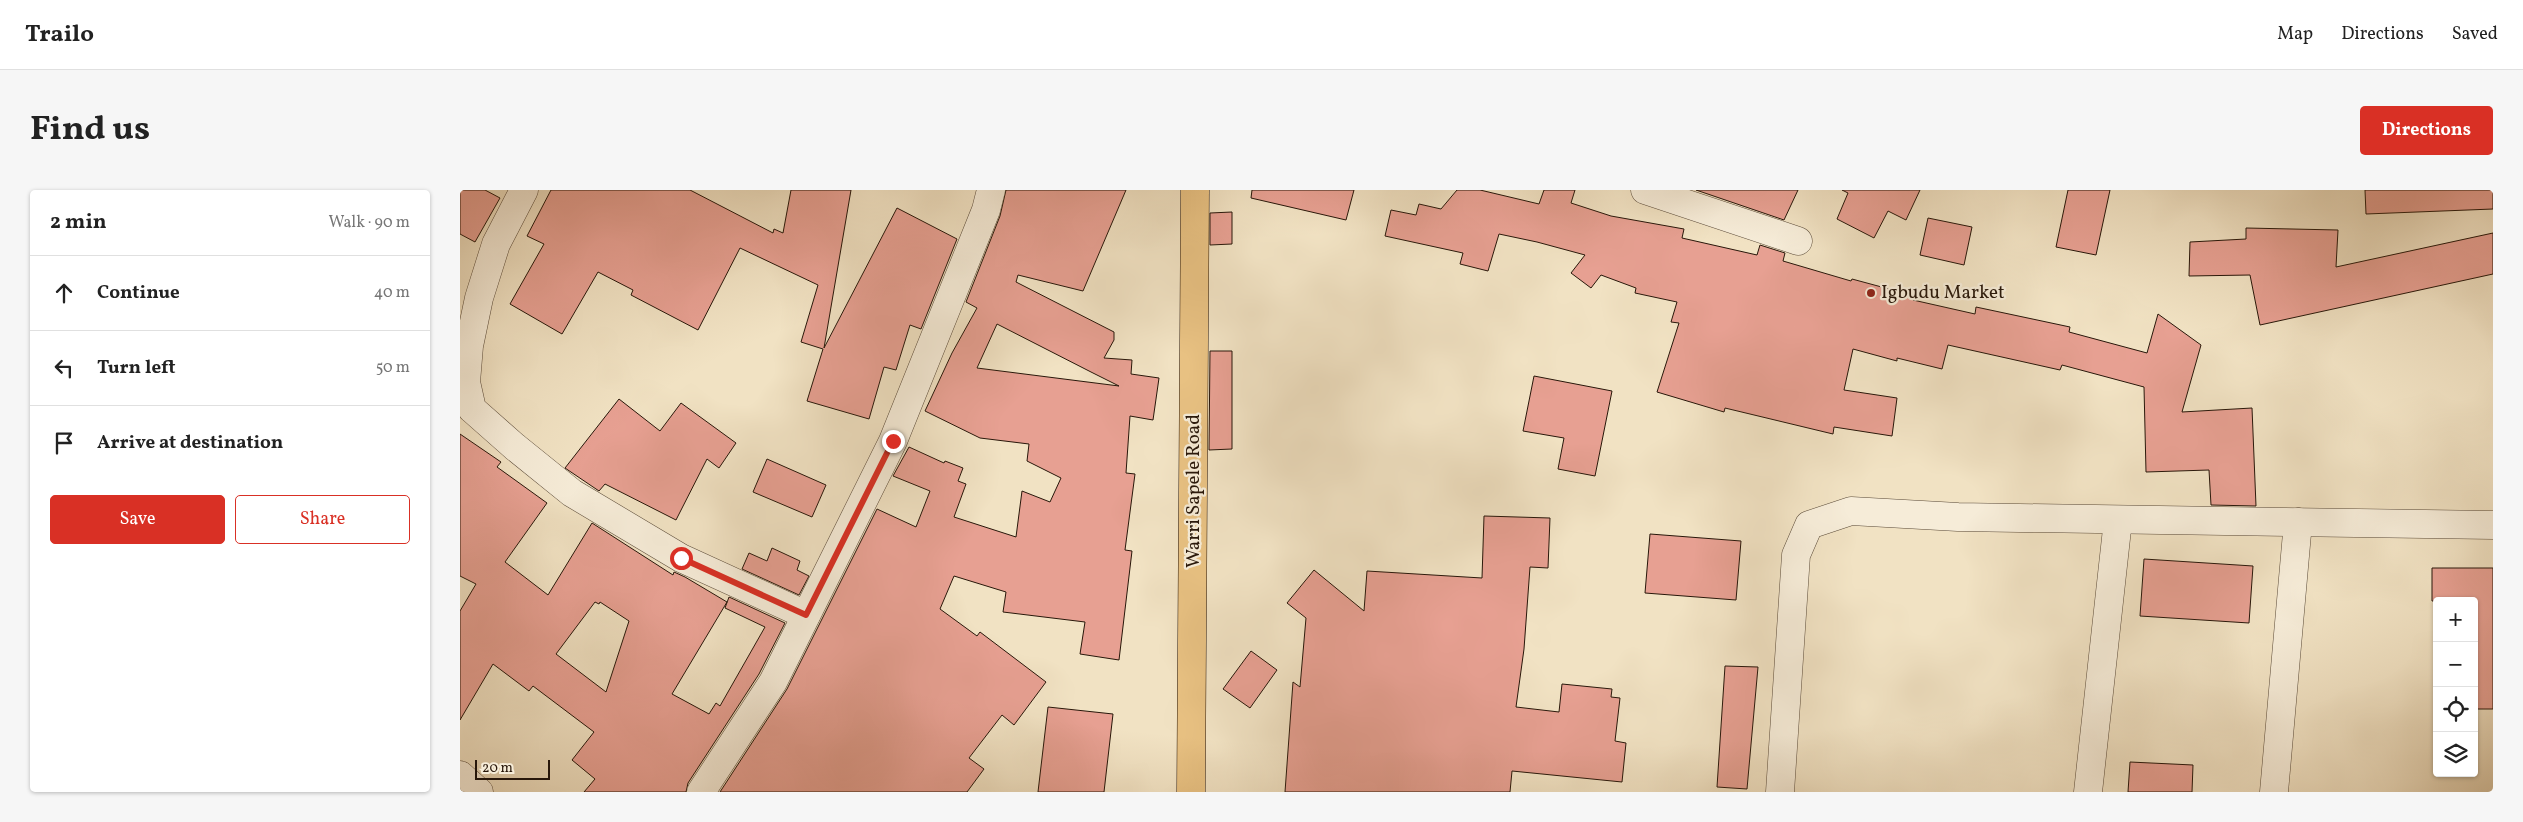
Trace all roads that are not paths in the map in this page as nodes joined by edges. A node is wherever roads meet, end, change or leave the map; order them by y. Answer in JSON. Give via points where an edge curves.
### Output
{"nodes":[{"id":1,"x":524,"y":190,"type":"edge"},
{"id":2,"x":991,"y":190,"type":"edge"},
{"id":3,"x":1195,"y":190,"type":"edge"},
{"id":4,"x":1646,"y":190,"type":"edge"},
{"id":5,"x":1798,"y":241,"type":"dead end"},
{"id":6,"x":2118,"y":520,"type":"junction"},
{"id":7,"x":2298,"y":522,"type":"junction"},
{"id":8,"x":2493,"y":525,"type":"edge"},
{"id":9,"x":806,"y":615,"type":"junction"},
{"id":10,"x":460,"y":775,"type":"edge"},
{"id":11,"x":479,"y":792,"type":"edge"},
{"id":12,"x":701,"y":792,"type":"edge"},
{"id":13,"x":1192,"y":792,"type":"edge"},
{"id":14,"x":1780,"y":792,"type":"edge"},
{"id":15,"x":2088,"y":792,"type":"edge"},
{"id":16,"x":2274,"y":792,"type":"edge"}],
"edges":[{"from":1,"to":9,"type":"street","via":[[496,244],[479,298],[469,346],[466,382],[472,409],[572,493],[681,558]]},
{"from":2,"to":9,"type":"street","via":[[986,210],[893,441]]},
{"from":3,"to":13,"type":"highway","name":"Warri Sapele Road"},
{"from":4,"to":5,"type":"street"},
{"from":6,"to":7,"type":"street"},
{"from":6,"to":14,"type":"street","via":[[1958,518],[1851,511],[1809,525],[1796,554]]},
{"from":6,"to":15,"type":"street"},
{"from":7,"to":8,"type":"street"},
{"from":7,"to":16,"type":"street"},
{"from":9,"to":12,"type":"street","via":[[773,682]]},
{"from":10,"to":11,"type":"street"}]}
